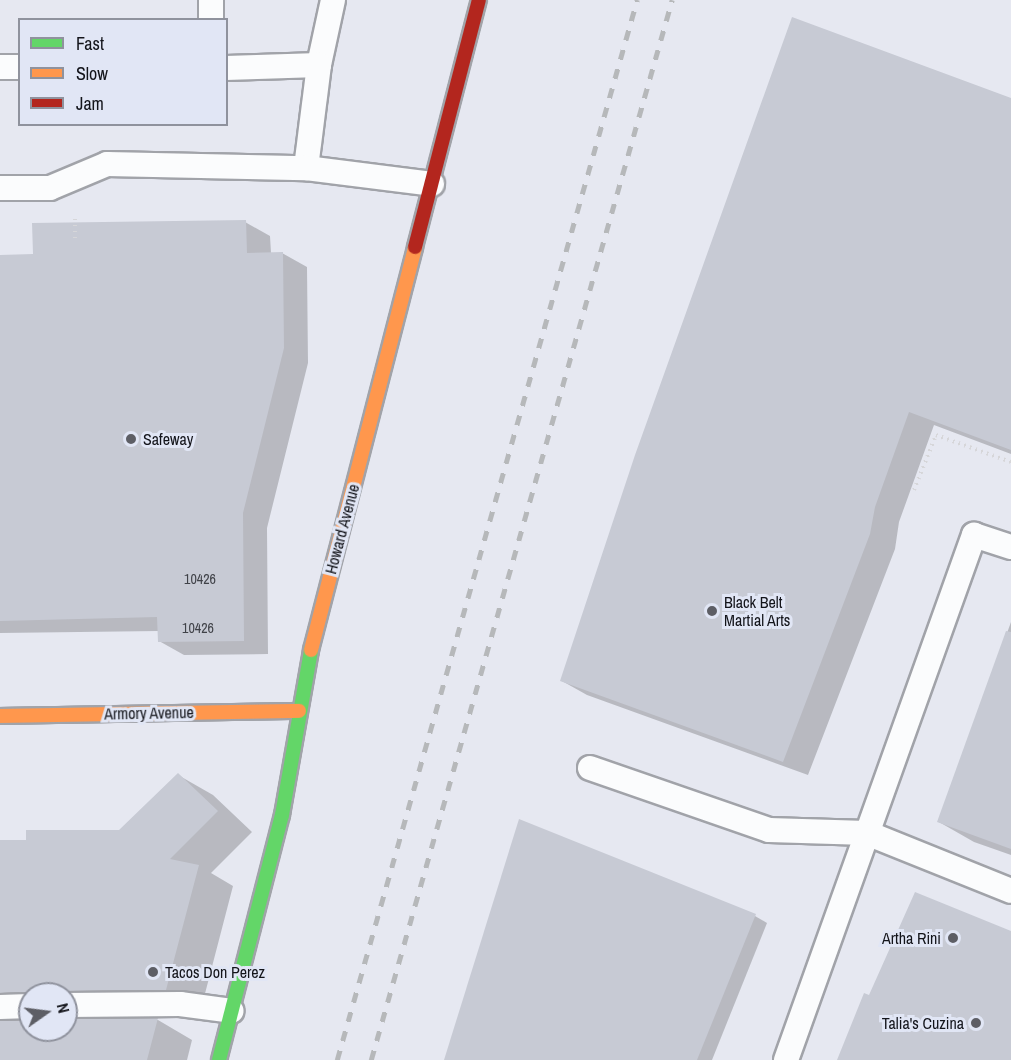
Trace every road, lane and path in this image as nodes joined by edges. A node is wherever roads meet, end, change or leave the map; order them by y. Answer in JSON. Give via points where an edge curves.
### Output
{"nodes":[{"id":1,"x":211,"y":0,"type":"edge"},
{"id":2,"x":333,"y":0,"type":"edge"},
{"id":3,"x":479,"y":0,"type":"edge"},
{"id":4,"x":211,"y":18,"type":"edge"},
{"id":5,"x":319,"y":65,"type":"junction"},
{"id":6,"x":0,"y":67,"type":"edge"},
{"id":7,"x":18,"y":67,"type":"edge"},
{"id":8,"x":228,"y":68,"type":"edge"},
{"id":9,"x":306,"y":168,"type":"junction"},
{"id":10,"x":432,"y":184,"type":"junction"},
{"id":11,"x":0,"y":188,"type":"edge"},
{"id":12,"x":75,"y":223,"type":"dead end"},
{"id":13,"x":75,"y":240,"type":"dead end"},
{"id":14,"x":1011,"y":462,"type":"edge"},
{"id":15,"x":914,"y":490,"type":"dead end"},
{"id":16,"x":1011,"y":547,"type":"edge"},
{"id":17,"x":299,"y":711,"type":"junction"},
{"id":18,"x":0,"y":716,"type":"edge"},
{"id":19,"x":590,"y":768,"type":"dead end"},
{"id":20,"x":867,"y":833,"type":"junction"},
{"id":21,"x":1011,"y":891,"type":"edge"},
{"id":22,"x":78,"y":1005,"type":"edge"},
{"id":23,"x":0,"y":1006,"type":"edge"},
{"id":24,"x":18,"y":1006,"type":"edge"},
{"id":25,"x":232,"y":1011,"type":"junction"},
{"id":26,"x":219,"y":1060,"type":"edge"},
{"id":27,"x":786,"y":1060,"type":"edge"}],
"edges":[{"from":1,"to":4,"type":"lane"},
{"from":2,"to":5,"type":"lane"},
{"from":3,"to":10,"type":"street","name":"Howard Avenue"},
{"from":5,"to":8,"type":"lane"},
{"from":5,"to":9,"type":"lane"},
{"from":6,"to":7,"type":"lane"},
{"from":9,"to":10,"type":"lane"},
{"from":9,"to":11,"type":"lane","via":[[107,164],[50,188]]},
{"from":10,"to":17,"type":"street","name":"Howard Avenue","via":[[310,654]]},
{"from":12,"to":13,"type":"path"},
{"from":14,"to":15,"type":"path","via":[[936,435]]},
{"from":16,"to":20,"type":"lane","via":[[974,535]]},
{"from":17,"to":18,"type":"street","name":"Armory Avenue"},
{"from":17,"to":25,"type":"street","name":"Howard Avenue","via":[[282,815]]},
{"from":19,"to":20,"type":"lane","via":[[769,830]]},
{"from":20,"to":21,"type":"lane"},
{"from":20,"to":27,"type":"lane"},
{"from":22,"to":25,"type":"lane","via":[[180,1004]]},
{"from":23,"to":24,"type":"lane"},
{"from":25,"to":26,"type":"street","name":"Howard Avenue"}]}
